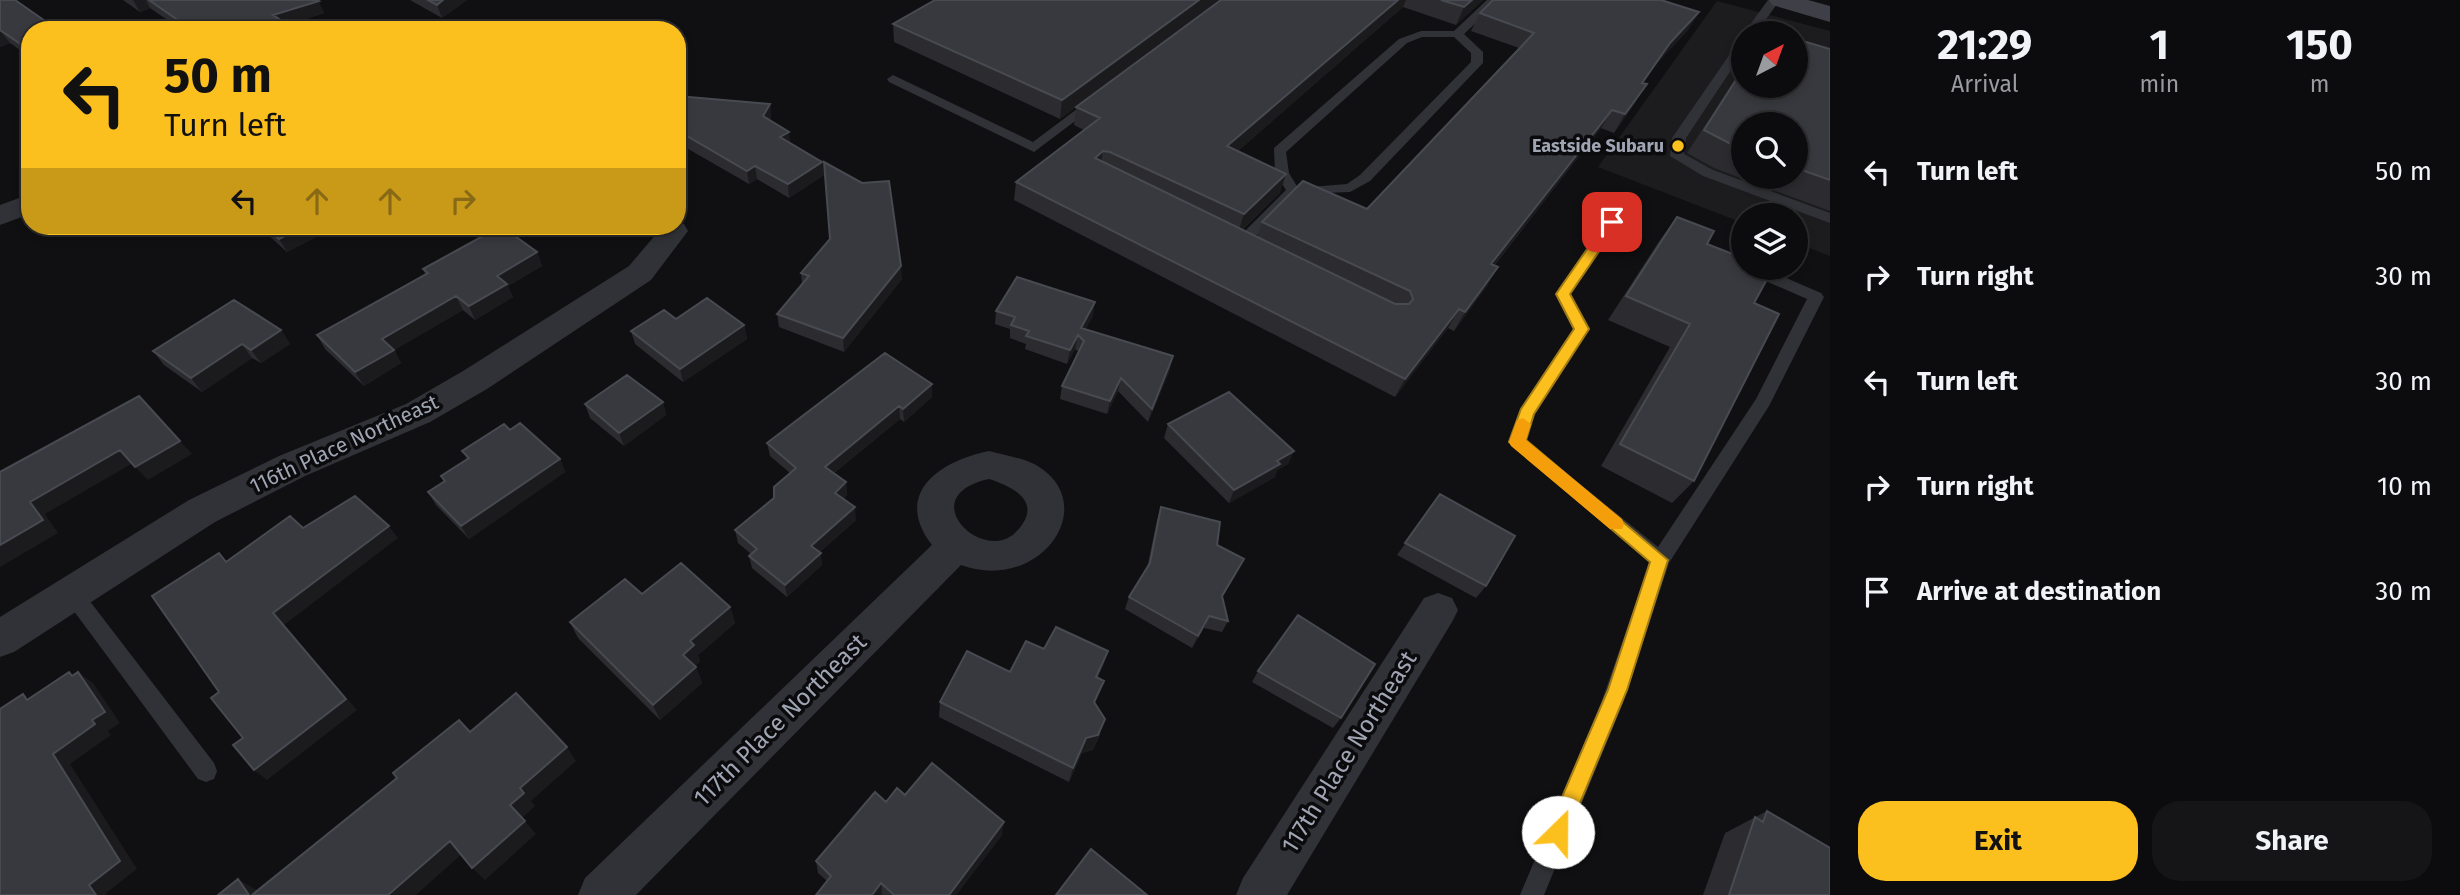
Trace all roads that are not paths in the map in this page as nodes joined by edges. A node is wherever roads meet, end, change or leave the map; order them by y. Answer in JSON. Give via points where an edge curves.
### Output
{"nodes":[{"id":1,"x":1494,"y":0,"type":"edge"},
{"id":2,"x":1774,"y":0,"type":"edge"},
{"id":3,"x":1781,"y":0,"type":"edge"},
{"id":4,"x":1830,"y":14,"type":"edge"},
{"id":5,"x":1762,"y":21,"type":"edge"},
{"id":6,"x":1457,"y":34,"type":"junction"},
{"id":7,"x":1731,"y":61,"type":"edge"},
{"id":8,"x":893,"y":79,"type":"dead end"},
{"id":9,"x":1100,"y":98,"type":"edge"},
{"id":10,"x":1293,"y":191,"type":"junction"},
{"id":11,"x":21,"y":207,"type":"edge"},
{"id":12,"x":0,"y":216,"type":"edge"},
{"id":13,"x":1830,"y":218,"type":"edge"},
{"id":14,"x":1612,"y":222,"type":"dead end"},
{"id":15,"x":671,"y":235,"type":"edge"},
{"id":16,"x":1241,"y":243,"type":"edge"},
{"id":17,"x":1777,"y":280,"type":"edge"},
{"id":18,"x":957,"y":545,"type":"dead end"},
{"id":19,"x":1660,"y":560,"type":"junction"},
{"id":20,"x":72,"y":593,"type":"junction"},
{"id":21,"x":1438,"y":610,"type":"dead end"},
{"id":22,"x":0,"y":639,"type":"edge"},
{"id":23,"x":206,"y":771,"type":"dead end"},
{"id":24,"x":602,"y":895,"type":"edge"},
{"id":25,"x":1259,"y":895,"type":"edge"},
{"id":26,"x":1532,"y":895,"type":"edge"}],
"edges":[{"from":1,"to":6,"type":"lane"},
{"from":2,"to":5,"type":"lane"},
{"from":3,"to":4,"type":"street"},
{"from":6,"to":10,"type":"lane","via":[[1421,34],[1403,41],[1279,151],[1282,173]]},
{"from":6,"to":10,"type":"lane","via":[[1477,52],[1477,63],[1365,178],[1350,188]]},
{"from":7,"to":13,"type":"lane","via":[[1679,138],[1677,156],[1708,173]]},
{"from":8,"to":9,"type":"lane","via":[[1034,148]]},
{"from":10,"to":16,"type":"lane"},
{"from":11,"to":12,"type":"street"},
{"from":14,"to":19,"type":"lane","via":[[1563,294],[1581,329],[1527,413],[1517,442]]},
{"from":15,"to":20,"type":"street","name":"116th Place Northeast","via":[[640,272],[475,380],[418,412],[202,511]]},
{"from":17,"to":19,"type":"lane","via":[[1816,297],[1763,402]]},
{"from":18,"to":24,"type":"street","name":"117th Place Northeast"},
{"from":19,"to":26,"type":"lane","via":[[1612,703]]},
{"from":20,"to":22,"type":"street","name":"116th Place Northeast"},
{"from":20,"to":23,"type":"lane"},
{"from":21,"to":25,"type":"street","name":"117th Place Northeast"}]}
